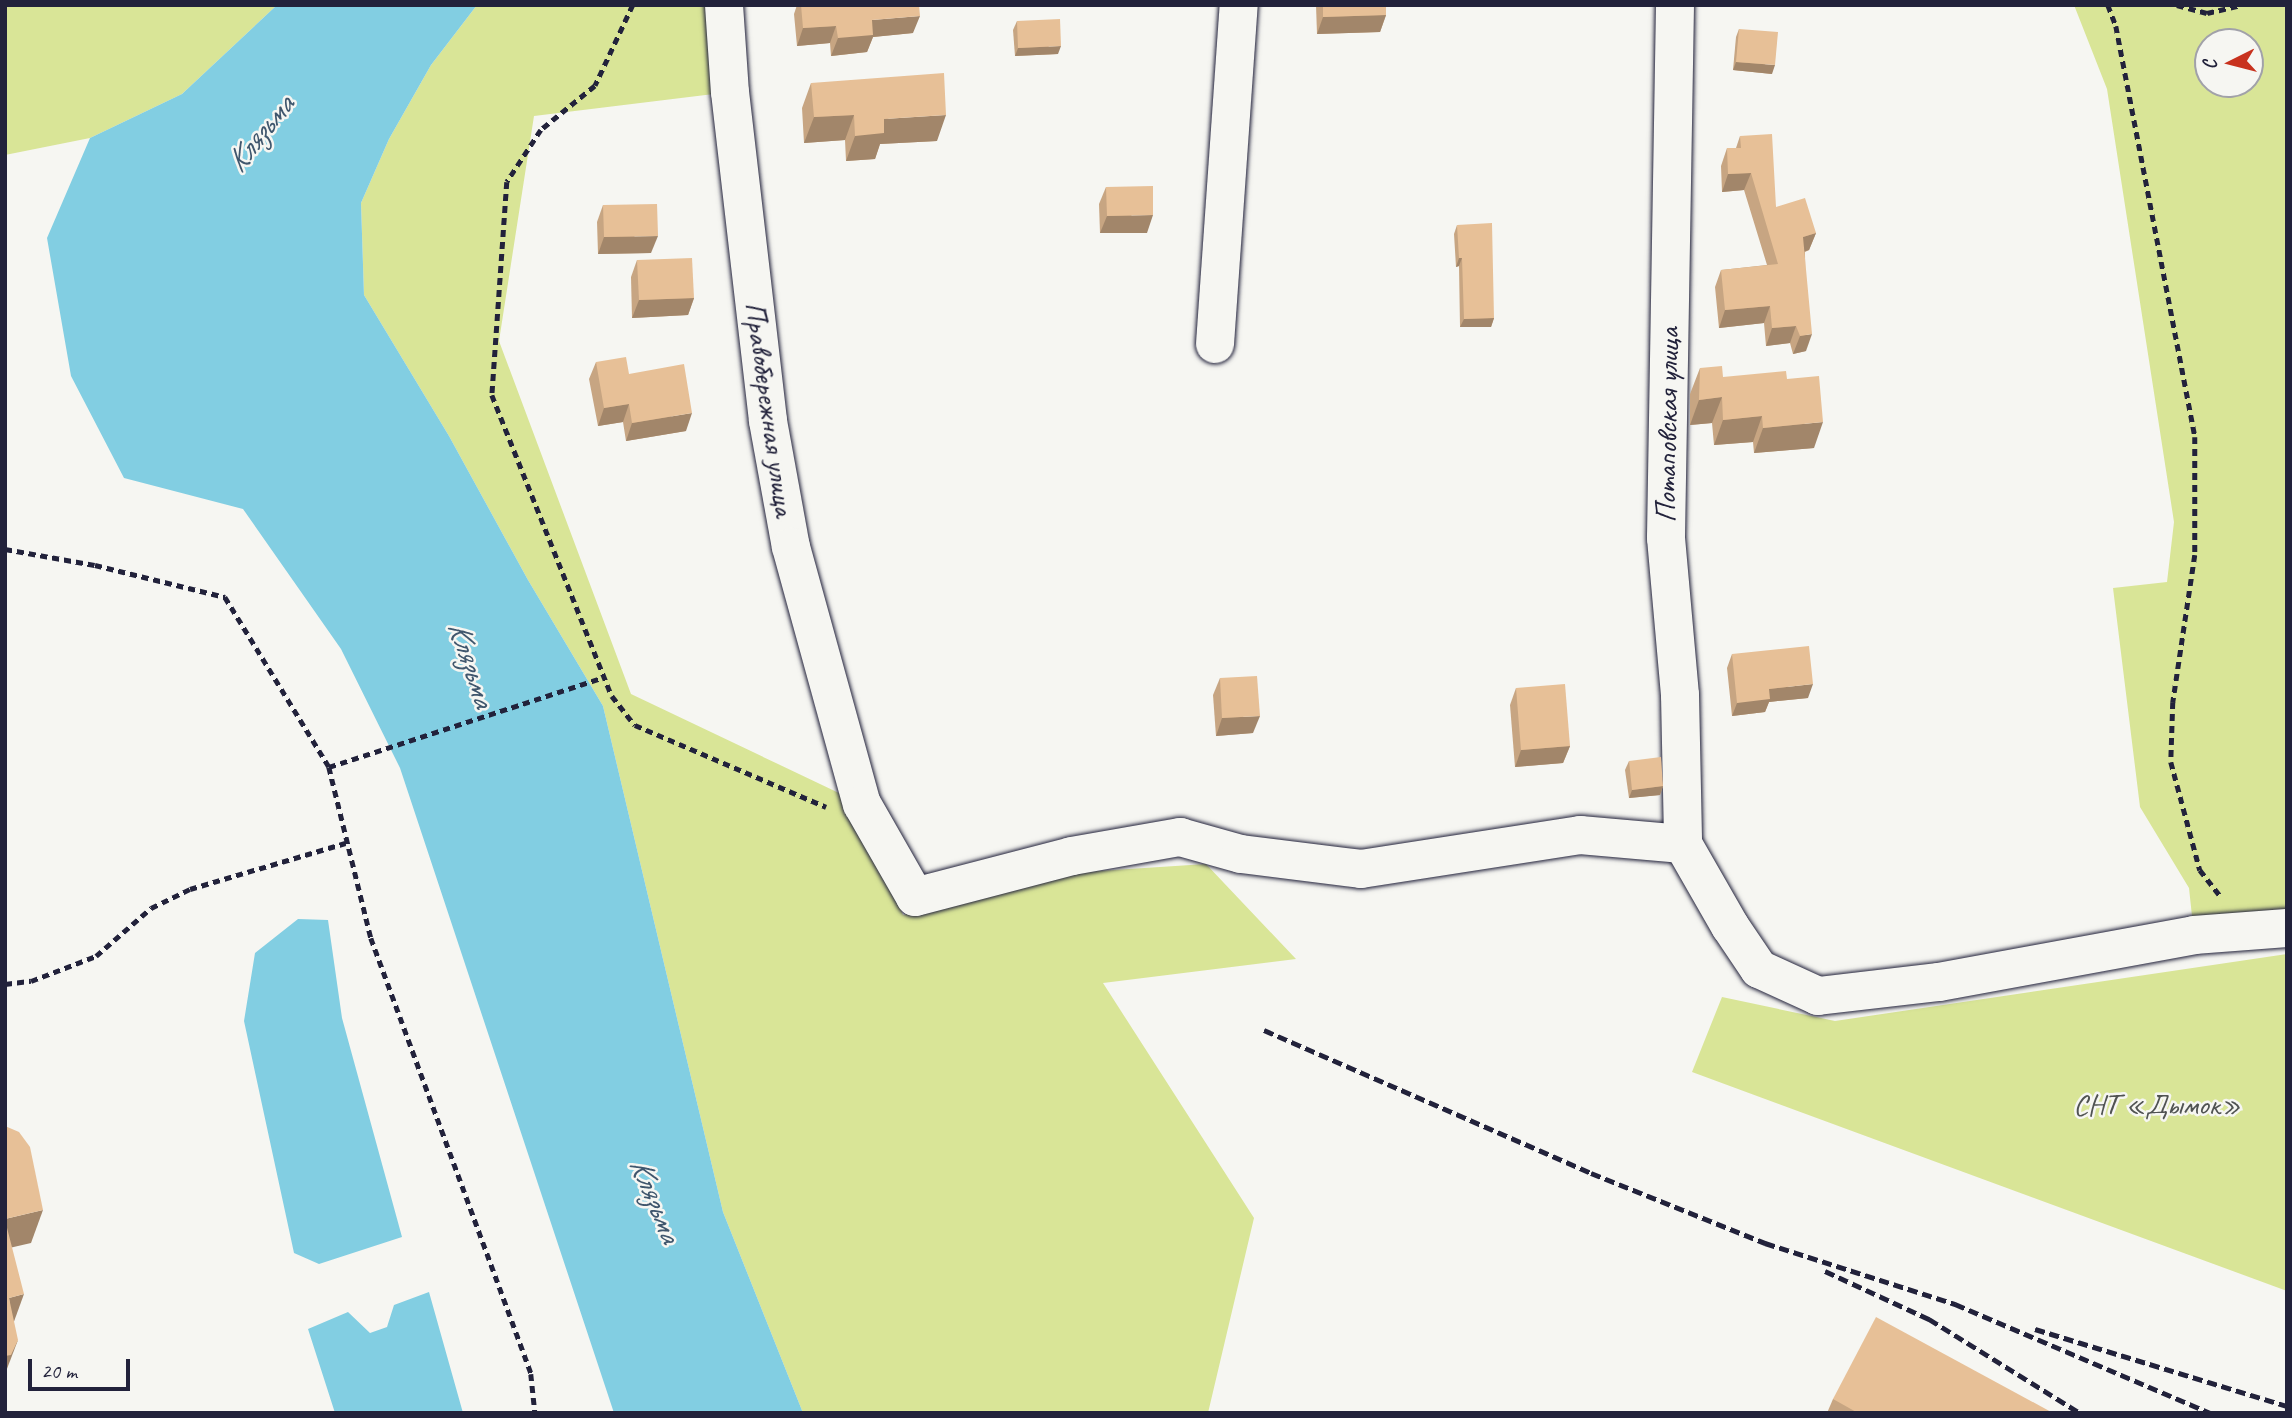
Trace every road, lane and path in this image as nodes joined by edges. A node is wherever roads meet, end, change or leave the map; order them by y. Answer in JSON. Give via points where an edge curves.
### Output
{"nodes":[{"id":1,"x":633,"y":5,"type":"edge"},
{"id":2,"x":724,"y":5,"type":"edge"},
{"id":3,"x":1240,"y":5,"type":"edge"},
{"id":4,"x":1675,"y":5,"type":"edge"},
{"id":5,"x":2108,"y":5,"type":"edge"},
{"id":6,"x":2177,"y":5,"type":"edge"},
{"id":7,"x":2242,"y":5,"type":"edge"},
{"id":8,"x":1215,"y":344,"type":"dead end"},
{"id":9,"x":5,"y":549,"type":"edge"},
{"id":10,"x":605,"y":677,"type":"junction"},
{"id":11,"x":329,"y":767,"type":"junction"},
{"id":12,"x":869,"y":817,"type":"junction"},
{"id":13,"x":345,"y":843,"type":"junction"},
{"id":14,"x":1684,"y":844,"type":"junction"},
{"id":15,"x":2225,"y":903,"type":"dead end"},
{"id":16,"x":2287,"y":928,"type":"edge"},
{"id":17,"x":5,"y":984,"type":"edge"},
{"id":18,"x":535,"y":1413,"type":"edge"}],
"edges":[{"from":1,"to":10,"type":"path","via":[[595,86],[541,130],[507,182],[492,395]]},
{"from":2,"to":12,"type":"street","name":"Правобережная улица","via":[[768,421],[790,547]]},
{"from":3,"to":8,"type":"street"},
{"from":4,"to":14,"type":"street","name":"Потаповская улица","via":[[1666,538],[1680,695]]},
{"from":5,"to":15,"type":"path","via":[[2116,26],[2195,437],[2195,555],[2173,702],[2171,762],[2200,870]]},
{"from":6,"to":7,"type":"path","via":[[2207,13]]},
{"from":9,"to":11,"type":"path","via":[[95,565],[225,597]]},
{"from":10,"to":11,"type":"path"},
{"from":10,"to":12,"type":"path","via":[[612,696],[635,725]]},
{"from":11,"to":13,"type":"path"},
{"from":12,"to":14,"type":"street","name":"Правобережная улица","via":[[915,897],[1072,856],[1180,837],[1241,854],[1361,869],[1580,835]]},
{"from":13,"to":17,"type":"path","via":[[190,889],[151,908],[96,956],[31,981]]},
{"from":13,"to":18,"type":"path","via":[[371,938],[531,1374]]},
{"from":14,"to":16,"type":"street","via":[[1759,969],[1818,996],[1939,982],[2194,935]]}]}
